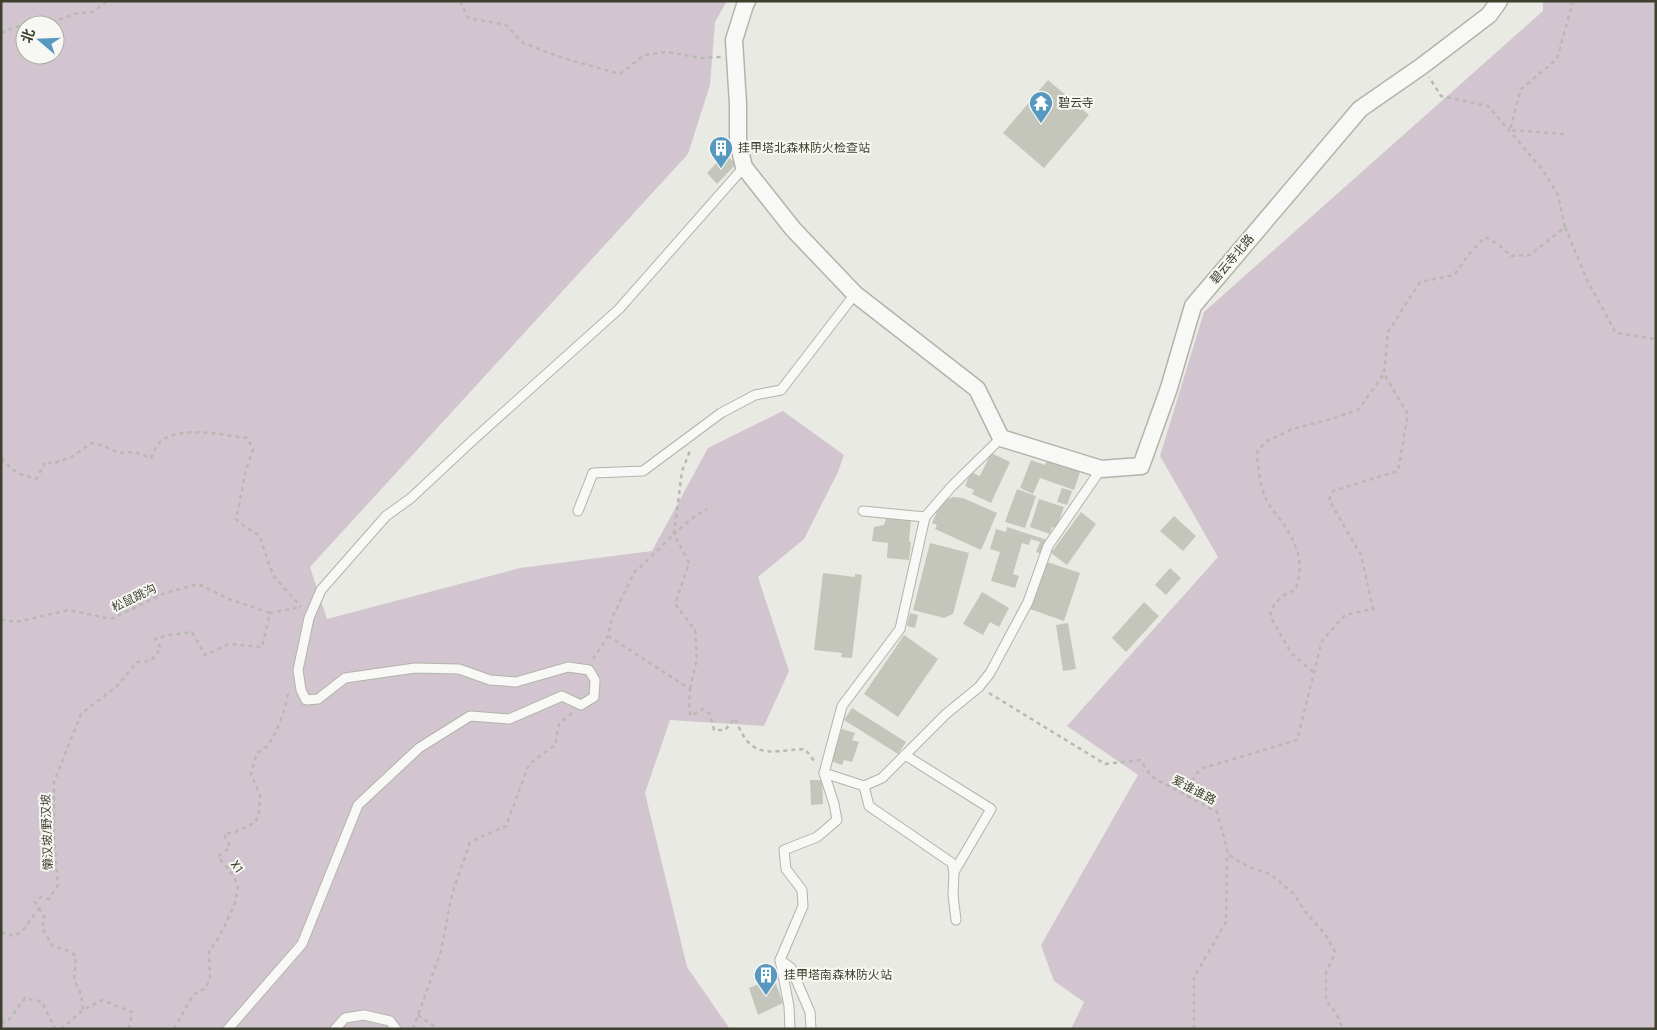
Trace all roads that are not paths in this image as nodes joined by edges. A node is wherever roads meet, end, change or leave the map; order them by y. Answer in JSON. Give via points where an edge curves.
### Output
{"nodes":[{"id":1,"x":747,"y":1,"type":"edge"},
{"id":2,"x":1499,"y":1,"type":"edge"},
{"id":3,"x":744,"y":167,"type":"junction"},
{"id":4,"x":855,"y":294,"type":"junction"},
{"id":5,"x":1001,"y":438,"type":"junction"},
{"id":6,"x":1101,"y":469,"type":"junction"},
{"id":7,"x":578,"y":511,"type":"dead end"},
{"id":8,"x":863,"y":511,"type":"dead end"},
{"id":9,"x":925,"y":517,"type":"junction"},
{"id":10,"x":905,"y":756,"type":"junction"},
{"id":11,"x":824,"y":773,"type":"junction"},
{"id":12,"x":864,"y":786,"type":"junction"},
{"id":13,"x":954,"y":872,"type":"junction"},
{"id":14,"x":956,"y":920,"type":"dead end"},
{"id":15,"x":780,"y":960,"type":"junction"},
{"id":16,"x":228,"y":1029,"type":"edge"},
{"id":17,"x":335,"y":1029,"type":"edge"},
{"id":18,"x":396,"y":1029,"type":"edge"},
{"id":19,"x":790,"y":1029,"type":"edge"},
{"id":20,"x":811,"y":1029,"type":"edge"}],
"edges":[{"from":1,"to":3,"type":"street","via":[[734,40],[738,142]]},
{"from":2,"to":6,"type":"street","name":"碧云寺北路","via":[[1489,15],[1360,108],[1193,306],[1169,388],[1141,466]]},
{"from":3,"to":4,"type":"street","via":[[793,229]]},
{"from":3,"to":16,"type":"lane","via":[[619,309],[412,498],[386,516],[321,590],[309,618],[298,670],[306,700],[318,700],[345,678],[416,668],[460,669],[490,680],[516,682],[568,668],[589,670],[595,680],[594,697],[581,705],[562,696],[509,719],[470,716],[419,748],[358,805],[302,944]]},
{"from":4,"to":5,"type":"street","via":[[977,389]]},
{"from":4,"to":7,"type":"lane","via":[[781,390],[755,395],[721,413],[643,471],[593,473]]},
{"from":5,"to":6,"type":"street","name":"碧云寺北路"},
{"from":5,"to":9,"type":"lane"},
{"from":6,"to":10,"type":"lane","via":[[1048,546],[1028,602],[990,673]]},
{"from":8,"to":9,"type":"lane"},
{"from":9,"to":11,"type":"lane","via":[[900,628],[842,706]]},
{"from":10,"to":12,"type":"lane","via":[[882,778]]},
{"from":10,"to":13,"type":"lane","via":[[991,809]]},
{"from":11,"to":12,"type":"lane"},
{"from":11,"to":15,"type":"lane","via":[[837,820],[817,837],[784,850],[786,869],[802,890],[803,906]]},
{"from":12,"to":13,"type":"lane","via":[[869,806],[952,863]]},
{"from":13,"to":14,"type":"lane"},
{"from":15,"to":19,"type":"lane"},
{"from":15,"to":20,"type":"lane","via":[[791,968],[810,1012]]},
{"from":17,"to":18,"type":"lane","via":[[345,1018],[364,1015],[390,1021]]}]}
